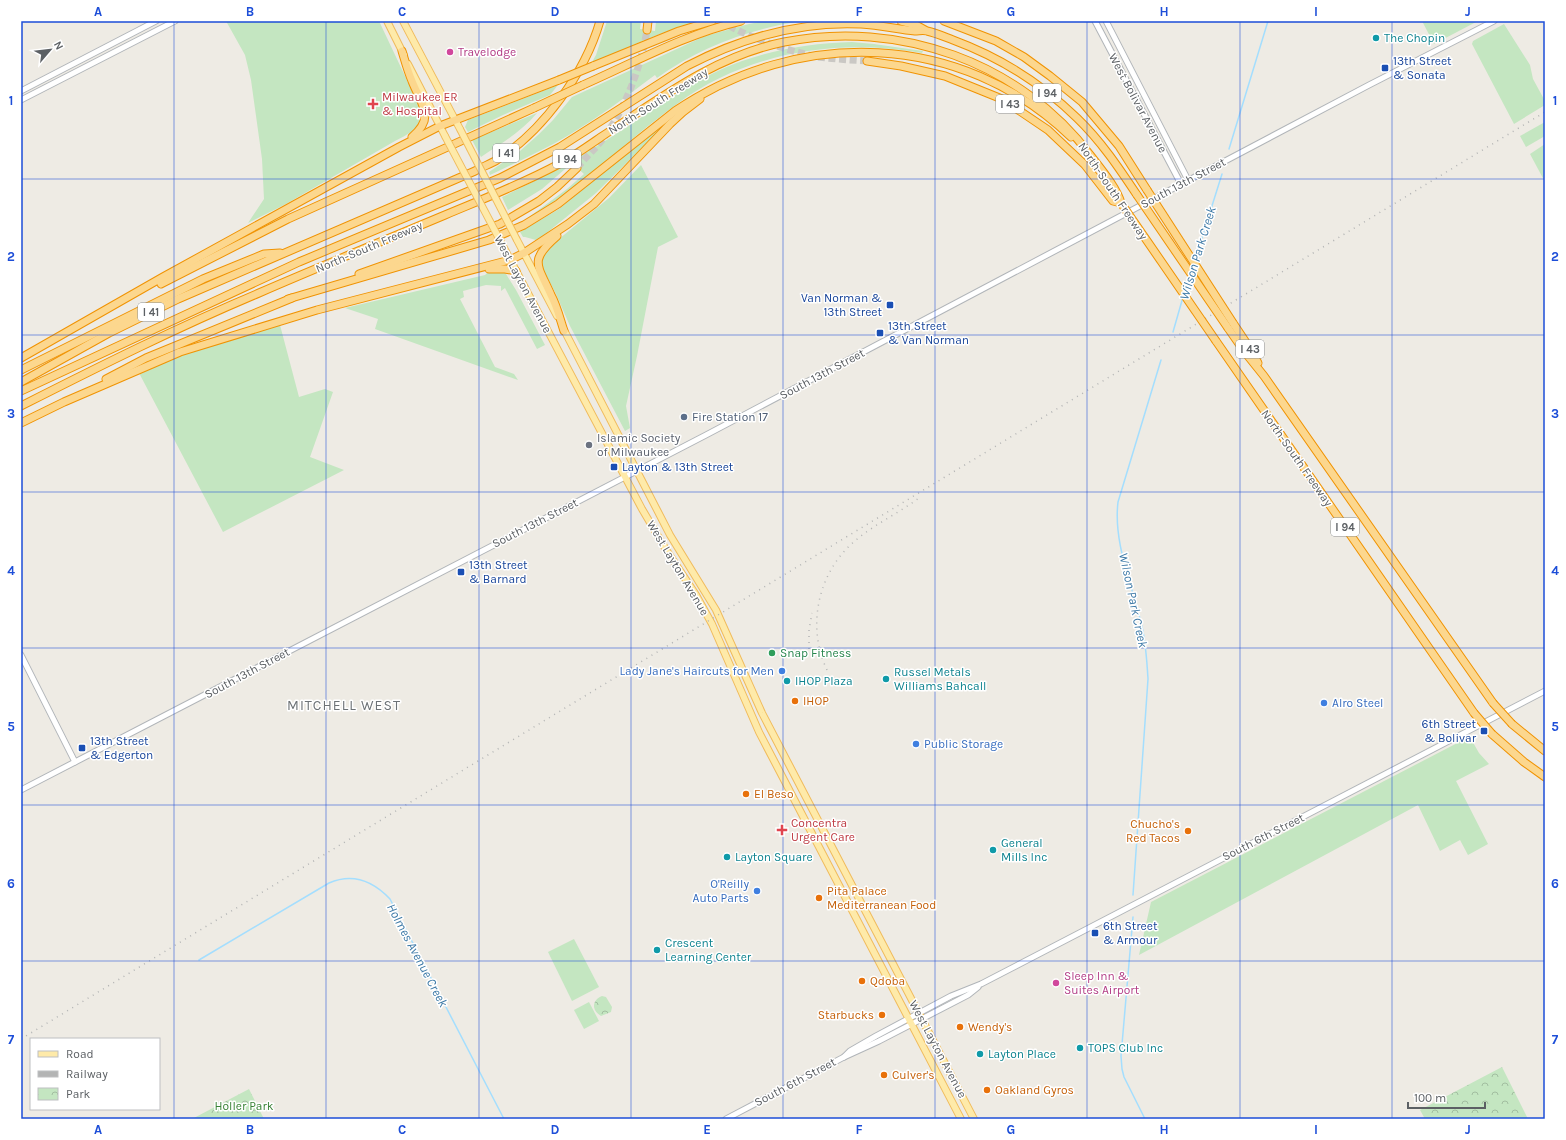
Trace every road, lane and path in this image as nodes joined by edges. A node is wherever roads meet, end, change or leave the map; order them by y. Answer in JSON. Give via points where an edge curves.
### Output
{"nodes":[{"id":1,"x":156,"y":21,"type":"edge"},
{"id":2,"x":175,"y":21,"type":"edge"},
{"id":3,"x":387,"y":21,"type":"edge"},
{"id":4,"x":403,"y":21,"type":"edge"},
{"id":5,"x":600,"y":21,"type":"edge"},
{"id":6,"x":648,"y":21,"type":"edge"},
{"id":7,"x":712,"y":21,"type":"edge"},
{"id":8,"x":741,"y":21,"type":"edge"},
{"id":9,"x":901,"y":21,"type":"edge"},
{"id":10,"x":944,"y":21,"type":"edge"},
{"id":11,"x":1095,"y":21,"type":"edge"},
{"id":12,"x":1106,"y":21,"type":"edge"},
{"id":13,"x":1494,"y":21,"type":"edge"},
{"id":14,"x":647,"y":30,"type":"tunnel mouth"},
{"id":15,"x":927,"y":31,"type":"junction"},
{"id":16,"x":402,"y":51,"type":"junction"},
{"id":17,"x":867,"y":61,"type":"tunnel mouth"},
{"id":18,"x":747,"y":74,"type":"junction"},
{"id":19,"x":21,"y":90,"type":"edge"},
{"id":20,"x":21,"y":100,"type":"edge"},
{"id":21,"x":455,"y":120,"type":"junction"},
{"id":22,"x":440,"y":126,"type":"junction"},
{"id":23,"x":1170,"y":146,"type":"junction"},
{"id":24,"x":399,"y":147,"type":"junction"},
{"id":25,"x":1163,"y":150,"type":"junction"},
{"id":26,"x":1095,"y":161,"type":"junction"},
{"id":27,"x":577,"y":168,"type":"tunnel mouth"},
{"id":28,"x":1188,"y":180,"type":"junction"},
{"id":29,"x":1181,"y":184,"type":"junction"},
{"id":30,"x":1121,"y":203,"type":"junction"},
{"id":31,"x":568,"y":224,"type":"junction"},
{"id":32,"x":286,"y":252,"type":"junction"},
{"id":33,"x":524,"y":253,"type":"junction"},
{"id":34,"x":510,"y":260,"type":"junction"},
{"id":35,"x":480,"y":269,"type":"junction"},
{"id":36,"x":516,"y":271,"type":"junction"},
{"id":37,"x":288,"y":299,"type":"junction"},
{"id":38,"x":88,"y":321,"type":"junction"},
{"id":39,"x":1231,"y":326,"type":"junction"},
{"id":40,"x":564,"y":331,"type":"junction"},
{"id":41,"x":21,"y":358,"type":"edge"},
{"id":42,"x":21,"y":370,"type":"edge"},
{"id":43,"x":21,"y":382,"type":"edge"},
{"id":44,"x":21,"y":391,"type":"edge"},
{"id":45,"x":64,"y":402,"type":"junction"},
{"id":46,"x":21,"y":406,"type":"edge"},
{"id":47,"x":21,"y":423,"type":"edge"},
{"id":48,"x":636,"y":471,"type":"junction"},
{"id":49,"x":625,"y":476,"type":"junction"},
{"id":50,"x":21,"y":655,"type":"edge"},
{"id":51,"x":1545,"y":691,"type":"edge"},
{"id":52,"x":1545,"y":751,"type":"edge"},
{"id":53,"x":76,"y":762,"type":"junction"},
{"id":54,"x":1545,"y":777,"type":"edge"},
{"id":55,"x":21,"y":790,"type":"edge"},
{"id":56,"x":920,"y":1016,"type":"junction"},
{"id":57,"x":910,"y":1021,"type":"junction"},
{"id":58,"x":726,"y":1119,"type":"edge"},
{"id":59,"x":961,"y":1119,"type":"edge"},
{"id":60,"x":974,"y":1119,"type":"edge"}],
"edges":[{"from":1,"to":19,"type":"street"},
{"from":2,"to":20,"type":"street"},
{"from":3,"to":16,"type":"main road","name":"West Layton Avenue"},
{"from":4,"to":21,"type":"main road","name":"West Layton Avenue"},
{"from":5,"to":32,"type":"highway","number":"I 41","via":[[582,65],[555,105],[528,135],[497,159],[475,171]]},
{"from":6,"to":14,"type":"highway"},
{"from":7,"to":21,"type":"highway","bridge":true,"via":[[680,31]]},
{"from":8,"to":38,"type":"highway","bridge":true,"via":[[688,38],[288,219]]},
{"from":9,"to":15,"type":"highway"},
{"from":10,"to":39,"type":"highway","number":"I 43","bridge":true,"via":[[996,41],[1019,54],[1082,102],[1119,146]]},
{"from":11,"to":25,"type":"street","name":"West Bolivar Avenue"},
{"from":12,"to":23,"type":"street","name":"West Bolivar Avenue"},
{"from":13,"to":28,"type":"street","name":"South 13th Street"},
{"from":15,"to":39,"type":"highway","name":"North-South Freeway","number":"I 94","bridge":true,"via":[[972,47],[1019,72],[1077,118],[1097,140]]},
{"from":15,"to":44,"type":"highway","name":"North-South Freeway","number":"I 94","via":[[861,24],[824,24],[775,32],[730,46],[687,66],[560,148],[500,178],[299,262]]},
{"from":16,"to":22,"type":"main road","name":"West Layton Avenue"},
{"from":16,"to":24,"type":"highway","via":[[424,106],[425,115],[423,125]]},
{"from":17,"to":30,"type":"highway","number":"I 43","via":[[946,76],[1002,99],[1048,130],[1085,165],[1113,201]]},
{"from":18,"to":26,"type":"highway","via":[[798,58],[829,53],[882,52],[935,60],[1009,90],[1050,118]]},
{"from":18,"to":31,"type":"highway","via":[[702,98],[683,112],[594,204]]},
{"from":18,"to":37,"type":"highway","via":[[718,85],[675,110],[540,217],[473,246]]},
{"from":21,"to":22,"type":"highway"},
{"from":21,"to":33,"type":"main road","name":"West Layton Avenue","bridge":true},
{"from":22,"to":24,"type":"highway"},
{"from":22,"to":34,"type":"main road","name":"West Layton Avenue","bridge":true},
{"from":23,"to":25,"type":"street"},
{"from":23,"to":28,"type":"street","name":"West Bolivar Avenue"},
{"from":24,"to":38,"type":"highway"},
{"from":25,"to":29,"type":"street","name":"West Bolivar Avenue"},
{"from":26,"to":30,"type":"highway","name":"North-South Freeway","number":"I 94"},
{"from":26,"to":46,"type":"highway","name":"North-South Freeway","number":"I 94","via":[[1068,127],[1022,89],[991,70],[958,56],[907,42],[863,37],[809,38],[781,43],[714,66],[690,79],[561,163],[200,318]]},
{"from":27,"to":37,"type":"highway","via":[[557,187],[500,224]]},
{"from":28,"to":29,"type":"street","name":"South 13th Street"},
{"from":29,"to":48,"type":"street","name":"South 13th Street"},
{"from":30,"to":54,"type":"highway","name":"North-South Freeway","number":"I 94","bridge":true,"via":[[1474,713],[1492,734]]},
{"from":31,"to":33,"type":"highway"},
{"from":31,"to":40,"type":"highway","via":[[542,251],[538,262],[538,270],[552,296]]},
{"from":32,"to":42,"type":"highway","via":[[264,254],[203,279]]},
{"from":32,"to":43,"type":"highway","number":"I 41","via":[[178,299],[109,333]]},
{"from":33,"to":34,"type":"highway"},
{"from":33,"to":40,"type":"main road","name":"West Layton Avenue"},
{"from":34,"to":35,"type":"highway"},
{"from":34,"to":36,"type":"main road","name":"West Layton Avenue"},
{"from":35,"to":36,"type":"highway"},
{"from":35,"to":45,"type":"highway","via":[[317,310],[209,342]]},
{"from":36,"to":49,"type":"main road","name":"West Layton Avenue"},
{"from":37,"to":45,"type":"highway","via":[[146,358]]},
{"from":38,"to":41,"type":"highway"},
{"from":39,"to":52,"type":"highway","name":"North-South Freeway","number":"I 94","bridge":true,"via":[[1244,351],[1493,703],[1512,724]]},
{"from":40,"to":48,"type":"main road","name":"West Layton Avenue"},
{"from":45,"to":47,"type":"highway"},
{"from":48,"to":49,"type":"street","name":"South 13th Street"},
{"from":48,"to":56,"type":"main road","name":"West Layton Avenue","via":[[670,535],[716,610],[762,713]]},
{"from":49,"to":53,"type":"street","name":"South 13th Street"},
{"from":49,"to":57,"type":"main road","name":"West Layton Avenue","via":[[712,624],[758,732]]},
{"from":50,"to":53,"type":"street"},
{"from":51,"to":56,"type":"street","name":"South 6th Street","via":[[982,984],[968,995]]},
{"from":53,"to":55,"type":"street","name":"South 13th Street"},
{"from":56,"to":57,"type":"street","name":"South 6th Street"},
{"from":56,"to":60,"type":"main road","name":"West Layton Avenue"},
{"from":57,"to":58,"type":"street","name":"South 6th Street"},
{"from":57,"to":59,"type":"main road","name":"West Layton Avenue"}]}
